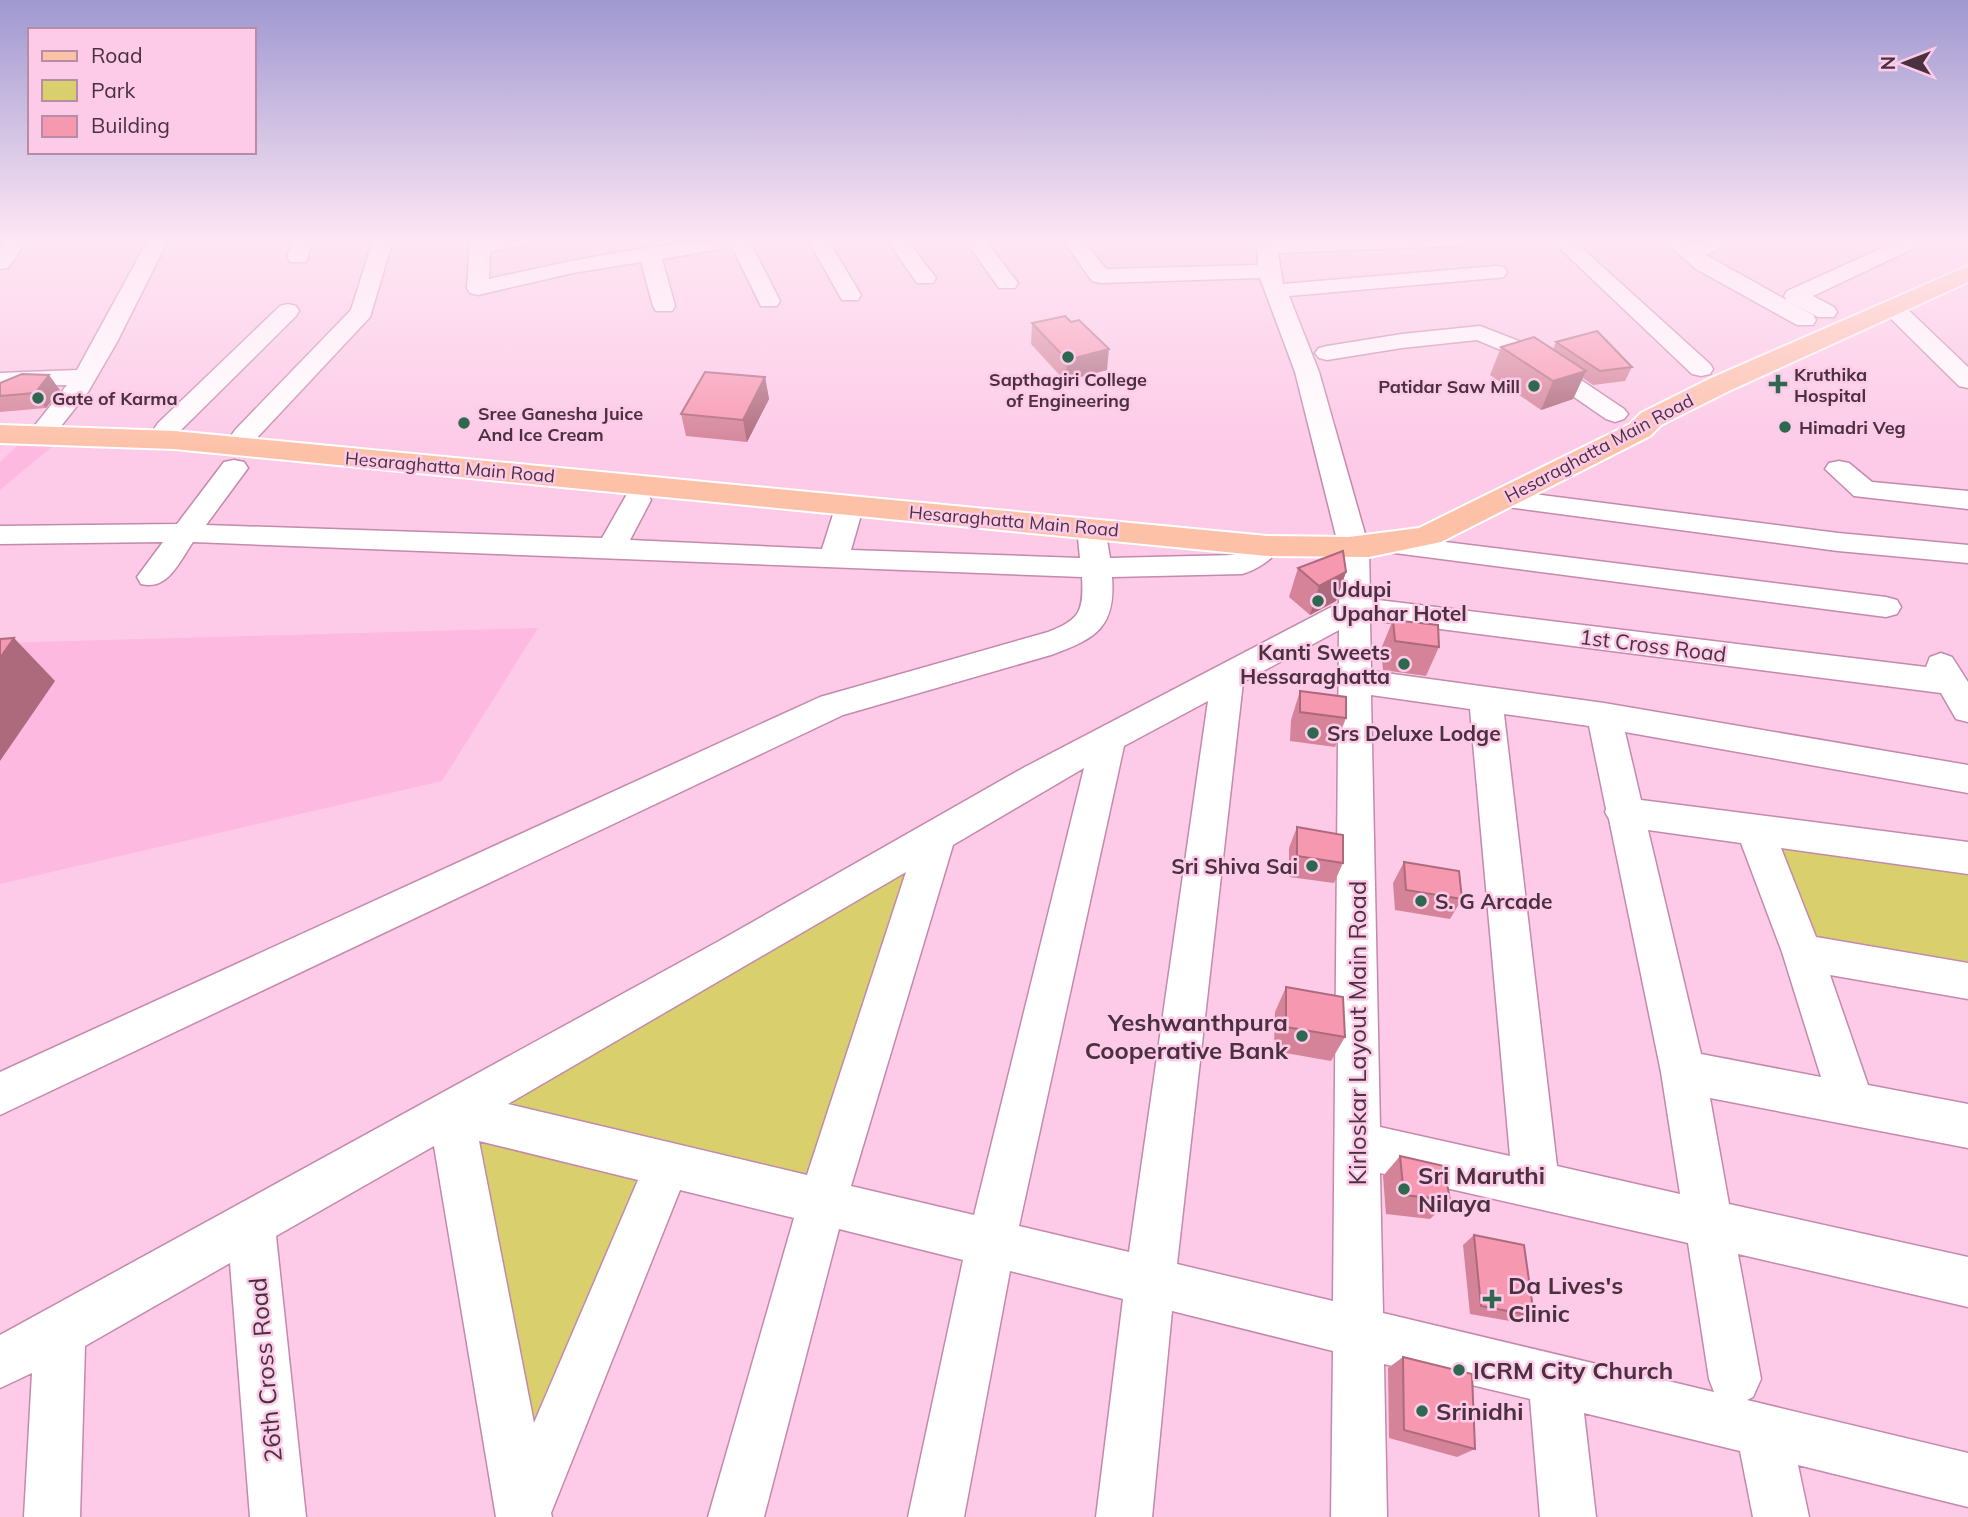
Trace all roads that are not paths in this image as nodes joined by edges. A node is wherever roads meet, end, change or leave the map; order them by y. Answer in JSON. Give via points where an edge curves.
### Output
{"nodes":[{"id":1,"x":120,"y":311,"type":"edge"},
{"id":2,"x":139,"y":311,"type":"edge"},
{"id":3,"x":288,"y":311,"type":"dead end"},
{"id":4,"x":362,"y":311,"type":"edge"},
{"id":5,"x":1286,"y":311,"type":"edge"},
{"id":6,"x":1638,"y":311,"type":"edge"},
{"id":7,"x":1788,"y":311,"type":"edge"},
{"id":8,"x":1884,"y":311,"type":"edge"},
{"id":9,"x":1896,"y":311,"type":"edge"},
{"id":10,"x":1805,"y":320,"type":"dead end"},
{"id":11,"x":1327,"y":353,"type":"dead end"},
{"id":12,"x":1701,"y":369,"type":"dead end"},
{"id":13,"x":85,"y":377,"type":"junction"},
{"id":14,"x":0,"y":380,"type":"edge"},
{"id":15,"x":1968,"y":381,"type":"edge"},
{"id":16,"x":1615,"y":414,"type":"dead end"},
{"id":17,"x":1651,"y":419,"type":"junction"},
{"id":18,"x":0,"y":423,"type":"edge"},
{"id":19,"x":58,"y":428,"type":"junction"},
{"id":20,"x":167,"y":429,"type":"junction"},
{"id":21,"x":0,"y":433,"type":"edge"},
{"id":22,"x":244,"y":436,"type":"junction"},
{"id":23,"x":234,"y":468,"type":"dead end"},
{"id":24,"x":1839,"y":469,"type":"dead end"},
{"id":25,"x":1502,"y":499,"type":"junction"},
{"id":26,"x":637,"y":500,"type":"dead end"},
{"id":27,"x":1968,"y":500,"type":"edge"},
{"id":28,"x":850,"y":505,"type":"junction"},
{"id":29,"x":1091,"y":528,"type":"junction"},
{"id":30,"x":184,"y":533,"type":"junction"},
{"id":31,"x":0,"y":535,"type":"edge"},
{"id":32,"x":1265,"y":539,"type":"junction"},
{"id":33,"x":1352,"y":542,"type":"junction"},
{"id":34,"x":1397,"y":545,"type":"junction"},
{"id":35,"x":611,"y":548,"type":"junction"},
{"id":36,"x":1968,"y":554,"type":"edge"},
{"id":37,"x":834,"y":559,"type":"junction"},
{"id":38,"x":1094,"y":568,"type":"junction"},
{"id":39,"x":152,"y":578,"type":"dead end"},
{"id":40,"x":1886,"y":607,"type":"dead end"},
{"id":41,"x":1354,"y":608,"type":"junction"},
{"id":42,"x":1228,"y":673,"type":"junction"},
{"id":43,"x":1355,"y":681,"type":"junction"},
{"id":44,"x":1486,"y":699,"type":"junction"},
{"id":45,"x":1968,"y":710,"type":"edge"},
{"id":46,"x":1604,"y":716,"type":"junction"},
{"id":47,"x":1109,"y":738,"type":"junction"},
{"id":48,"x":1968,"y":779,"type":"edge"},
{"id":49,"x":1623,"y":812,"type":"junction"},
{"id":50,"x":1755,"y":830,"type":"junction"},
{"id":51,"x":937,"y":835,"type":"junction"},
{"id":52,"x":1968,"y":858,"type":"edge"},
{"id":53,"x":1802,"y":952,"type":"junction"},
{"id":54,"x":1968,"y":981,"type":"edge"},
{"id":55,"x":1682,"y":1072,"type":"junction"},
{"id":56,"x":0,"y":1094,"type":"edge"},
{"id":57,"x":1851,"y":1102,"type":"junction"},
{"id":58,"x":451,"y":1112,"type":"junction"},
{"id":59,"x":1968,"y":1126,"type":"edge"},
{"id":60,"x":1358,"y":1145,"type":"junction"},
{"id":61,"x":668,"y":1164,"type":"junction"},
{"id":62,"x":1536,"y":1183,"type":"junction"},
{"id":63,"x":822,"y":1202,"type":"junction"},
{"id":64,"x":1708,"y":1223,"type":"junction"},
{"id":65,"x":251,"y":1224,"type":"junction"},
{"id":66,"x":990,"y":1242,"type":"junction"},
{"id":67,"x":1150,"y":1281,"type":"junction"},
{"id":68,"x":1968,"y":1282,"type":"edge"},
{"id":69,"x":60,"y":1332,"type":"junction"},
{"id":70,"x":1359,"y":1332,"type":"junction"},
{"id":71,"x":0,"y":1362,"type":"edge"},
{"id":72,"x":1735,"y":1379,"type":"dead end"},
{"id":73,"x":1554,"y":1380,"type":"junction"},
{"id":74,"x":1763,"y":1430,"type":"junction"},
{"id":75,"x":1968,"y":1480,"type":"edge"},
{"id":76,"x":523,"y":1515,"type":"edge"},
{"id":77,"x":52,"y":1517,"type":"edge"},
{"id":78,"x":278,"y":1517,"type":"edge"},
{"id":79,"x":736,"y":1517,"type":"edge"},
{"id":80,"x":936,"y":1517,"type":"edge"},
{"id":81,"x":1124,"y":1517,"type":"edge"},
{"id":82,"x":1359,"y":1517,"type":"edge"},
{"id":83,"x":1568,"y":1517,"type":"edge"},
{"id":84,"x":1781,"y":1517,"type":"edge"}],
"edges":[{"from":1,"to":13,"type":"street"},
{"from":2,"to":19,"type":"street"},
{"from":3,"to":20,"type":"street"},
{"from":4,"to":22,"type":"street"},
{"from":5,"to":33,"type":"street","name":"Kirloskar Layout Main Road"},
{"from":6,"to":12,"type":"street"},
{"from":7,"to":10,"type":"street"},
{"from":8,"to":17,"type":"main road","name":"Hesaraghatta Main Road"},
{"from":9,"to":15,"type":"street"},
{"from":11,"to":16,"type":"street","via":[[1480,333],[1521,350]]},
{"from":13,"to":14,"type":"street"},
{"from":13,"to":19,"type":"street"},
{"from":17,"to":25,"type":"main road","name":"Hesaraghatta Main Road","via":[[1640,430]]},
{"from":17,"to":33,"type":"main road","via":[[1631,423],[1436,518]]},
{"from":18,"to":19,"type":"main road","name":"Hesaraghatta Main Road"},
{"from":19,"to":20,"type":"main road","name":"Hesaraghatta Main Road"},
{"from":19,"to":21,"type":"main road","name":"Hesaraghatta Main Road"},
{"from":19,"to":28,"type":"main road","name":"Hesaraghatta Main Road"},
{"from":20,"to":22,"type":"main road","name":"Hesaraghatta Main Road"},
{"from":22,"to":32,"type":"main road","name":"Hesaraghatta Main Road","via":[[355,443]]},
{"from":23,"to":30,"type":"street"},
{"from":24,"to":27,"type":"street","via":[[1864,490]]},
{"from":25,"to":34,"type":"main road","name":"Hesaraghatta Main Road","via":[[1430,535]]},
{"from":25,"to":36,"type":"street"},
{"from":26,"to":35,"type":"street"},
{"from":28,"to":29,"type":"main road","name":"Hesaraghatta Main Road"},
{"from":28,"to":37,"type":"street"},
{"from":29,"to":32,"type":"main road","name":"Hesaraghatta Main Road"},
{"from":29,"to":38,"type":"street"},
{"from":30,"to":31,"type":"street"},
{"from":30,"to":35,"type":"street"},
{"from":30,"to":39,"type":"street"},
{"from":32,"to":33,"type":"main road","name":"Hesaraghatta Main Road"},
{"from":32,"to":38,"type":"street","via":[[1242,564]]},
{"from":33,"to":34,"type":"main road","name":"Hesaraghatta Main Road"},
{"from":33,"to":41,"type":"street","name":"Kirloskar Layout Main Road"},
{"from":34,"to":40,"type":"street"},
{"from":35,"to":37,"type":"street"},
{"from":37,"to":38,"type":"street"},
{"from":38,"to":56,"type":"street","via":[[1098,607],[1088,625],[1071,635],[823,710]]},
{"from":41,"to":42,"type":"street"},
{"from":41,"to":43,"type":"street","name":"Kirloskar Layout Main Road"},
{"from":41,"to":45,"type":"street","name":"1st Cross Road","via":[[1946,673]]},
{"from":42,"to":47,"type":"street"},
{"from":42,"to":67,"type":"street"},
{"from":43,"to":44,"type":"street"},
{"from":43,"to":60,"type":"street","name":"Kirloskar Layout Main Road"},
{"from":44,"to":46,"type":"street"},
{"from":44,"to":62,"type":"street"},
{"from":46,"to":48,"type":"street"},
{"from":46,"to":49,"type":"street"},
{"from":47,"to":51,"type":"street"},
{"from":47,"to":66,"type":"street"},
{"from":49,"to":50,"type":"street"},
{"from":49,"to":55,"type":"street"},
{"from":50,"to":52,"type":"street"},
{"from":50,"to":53,"type":"street"},
{"from":51,"to":58,"type":"street"},
{"from":51,"to":63,"type":"street"},
{"from":53,"to":54,"type":"street"},
{"from":53,"to":57,"type":"street"},
{"from":55,"to":57,"type":"street"},
{"from":55,"to":64,"type":"street"},
{"from":57,"to":59,"type":"street"},
{"from":58,"to":61,"type":"street"},
{"from":58,"to":65,"type":"street"},
{"from":58,"to":76,"type":"street"},
{"from":60,"to":62,"type":"street"},
{"from":60,"to":70,"type":"street","name":"Kirloskar Layout Main Road"},
{"from":61,"to":63,"type":"street"},
{"from":61,"to":76,"type":"street"},
{"from":62,"to":64,"type":"street"},
{"from":63,"to":66,"type":"street"},
{"from":63,"to":79,"type":"street"},
{"from":64,"to":68,"type":"street"},
{"from":64,"to":72,"type":"street"},
{"from":65,"to":69,"type":"street"},
{"from":65,"to":78,"type":"street","name":"26th Cross Road"},
{"from":66,"to":67,"type":"street"},
{"from":66,"to":80,"type":"street"},
{"from":67,"to":70,"type":"street"},
{"from":67,"to":81,"type":"street"},
{"from":69,"to":71,"type":"street"},
{"from":69,"to":77,"type":"street"},
{"from":70,"to":73,"type":"street"},
{"from":70,"to":82,"type":"street","name":"Kirloskar Layout Main Road"},
{"from":73,"to":74,"type":"street"},
{"from":73,"to":83,"type":"street"},
{"from":74,"to":75,"type":"street"},
{"from":74,"to":84,"type":"street"}]}
